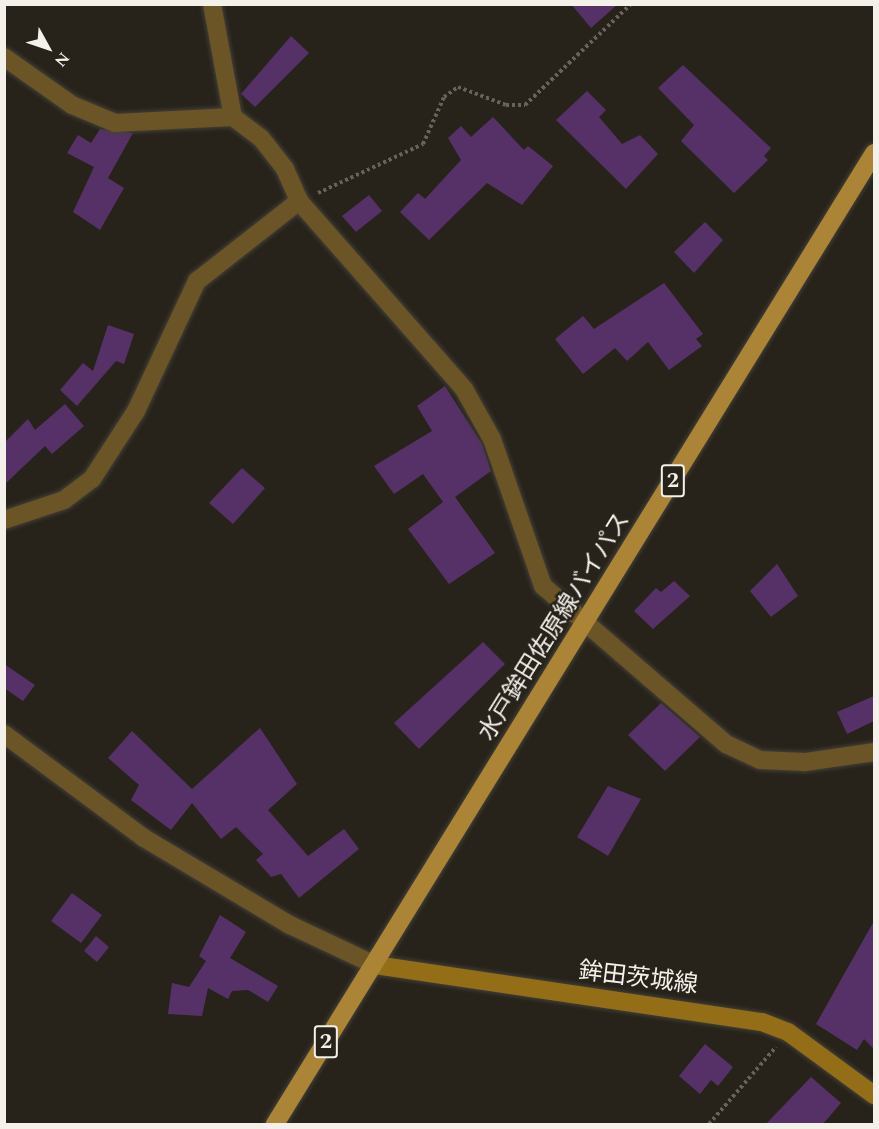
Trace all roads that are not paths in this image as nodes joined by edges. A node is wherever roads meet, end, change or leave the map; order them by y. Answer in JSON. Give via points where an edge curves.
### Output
{"nodes":[{"id":1,"x":212,"y":4,"type":"edge"},
{"id":2,"x":4,"y":57,"type":"edge"},
{"id":3,"x":233,"y":117,"type":"junction"},
{"id":4,"x":874,"y":153,"type":"edge"},
{"id":5,"x":299,"y":201,"type":"junction"},
{"id":6,"x":4,"y":520,"type":"edge"},
{"id":7,"x":586,"y":624,"type":"junction"},
{"id":8,"x":4,"y":734,"type":"edge"},
{"id":9,"x":874,"y":752,"type":"edge"},
{"id":10,"x":375,"y":965,"type":"junction"},
{"id":11,"x":874,"y":1095,"type":"edge"},
{"id":12,"x":275,"y":1125,"type":"edge"}],
"edges":[{"from":1,"to":3,"type":"street"},
{"from":2,"to":3,"type":"street","via":[[72,105],[115,123]]},
{"from":3,"to":5,"type":"street","via":[[261,138],[285,169]]},
{"from":4,"to":7,"type":"main road","name":"水戸鉾田佐原線バイパス","number":"2"},
{"from":5,"to":6,"type":"street","via":[[197,281],[136,411],[92,479],[64,500]]},
{"from":5,"to":7,"type":"street","via":[[464,389],[492,439],[543,586]]},
{"from":7,"to":9,"type":"street","via":[[631,656],[726,744],[760,760],[805,762]]},
{"from":7,"to":10,"type":"main road","name":"水戸鉾田佐原線バイパス","number":"2"},
{"from":8,"to":10,"type":"street","via":[[144,838],[290,925]]},
{"from":10,"to":11,"type":"main road","name":"鉾田茨城線","via":[[418,975],[720,1014],[788,1032]]},
{"from":10,"to":12,"type":"main road","name":"水戸鉾田佐原線バイパス","number":"2"}]}
